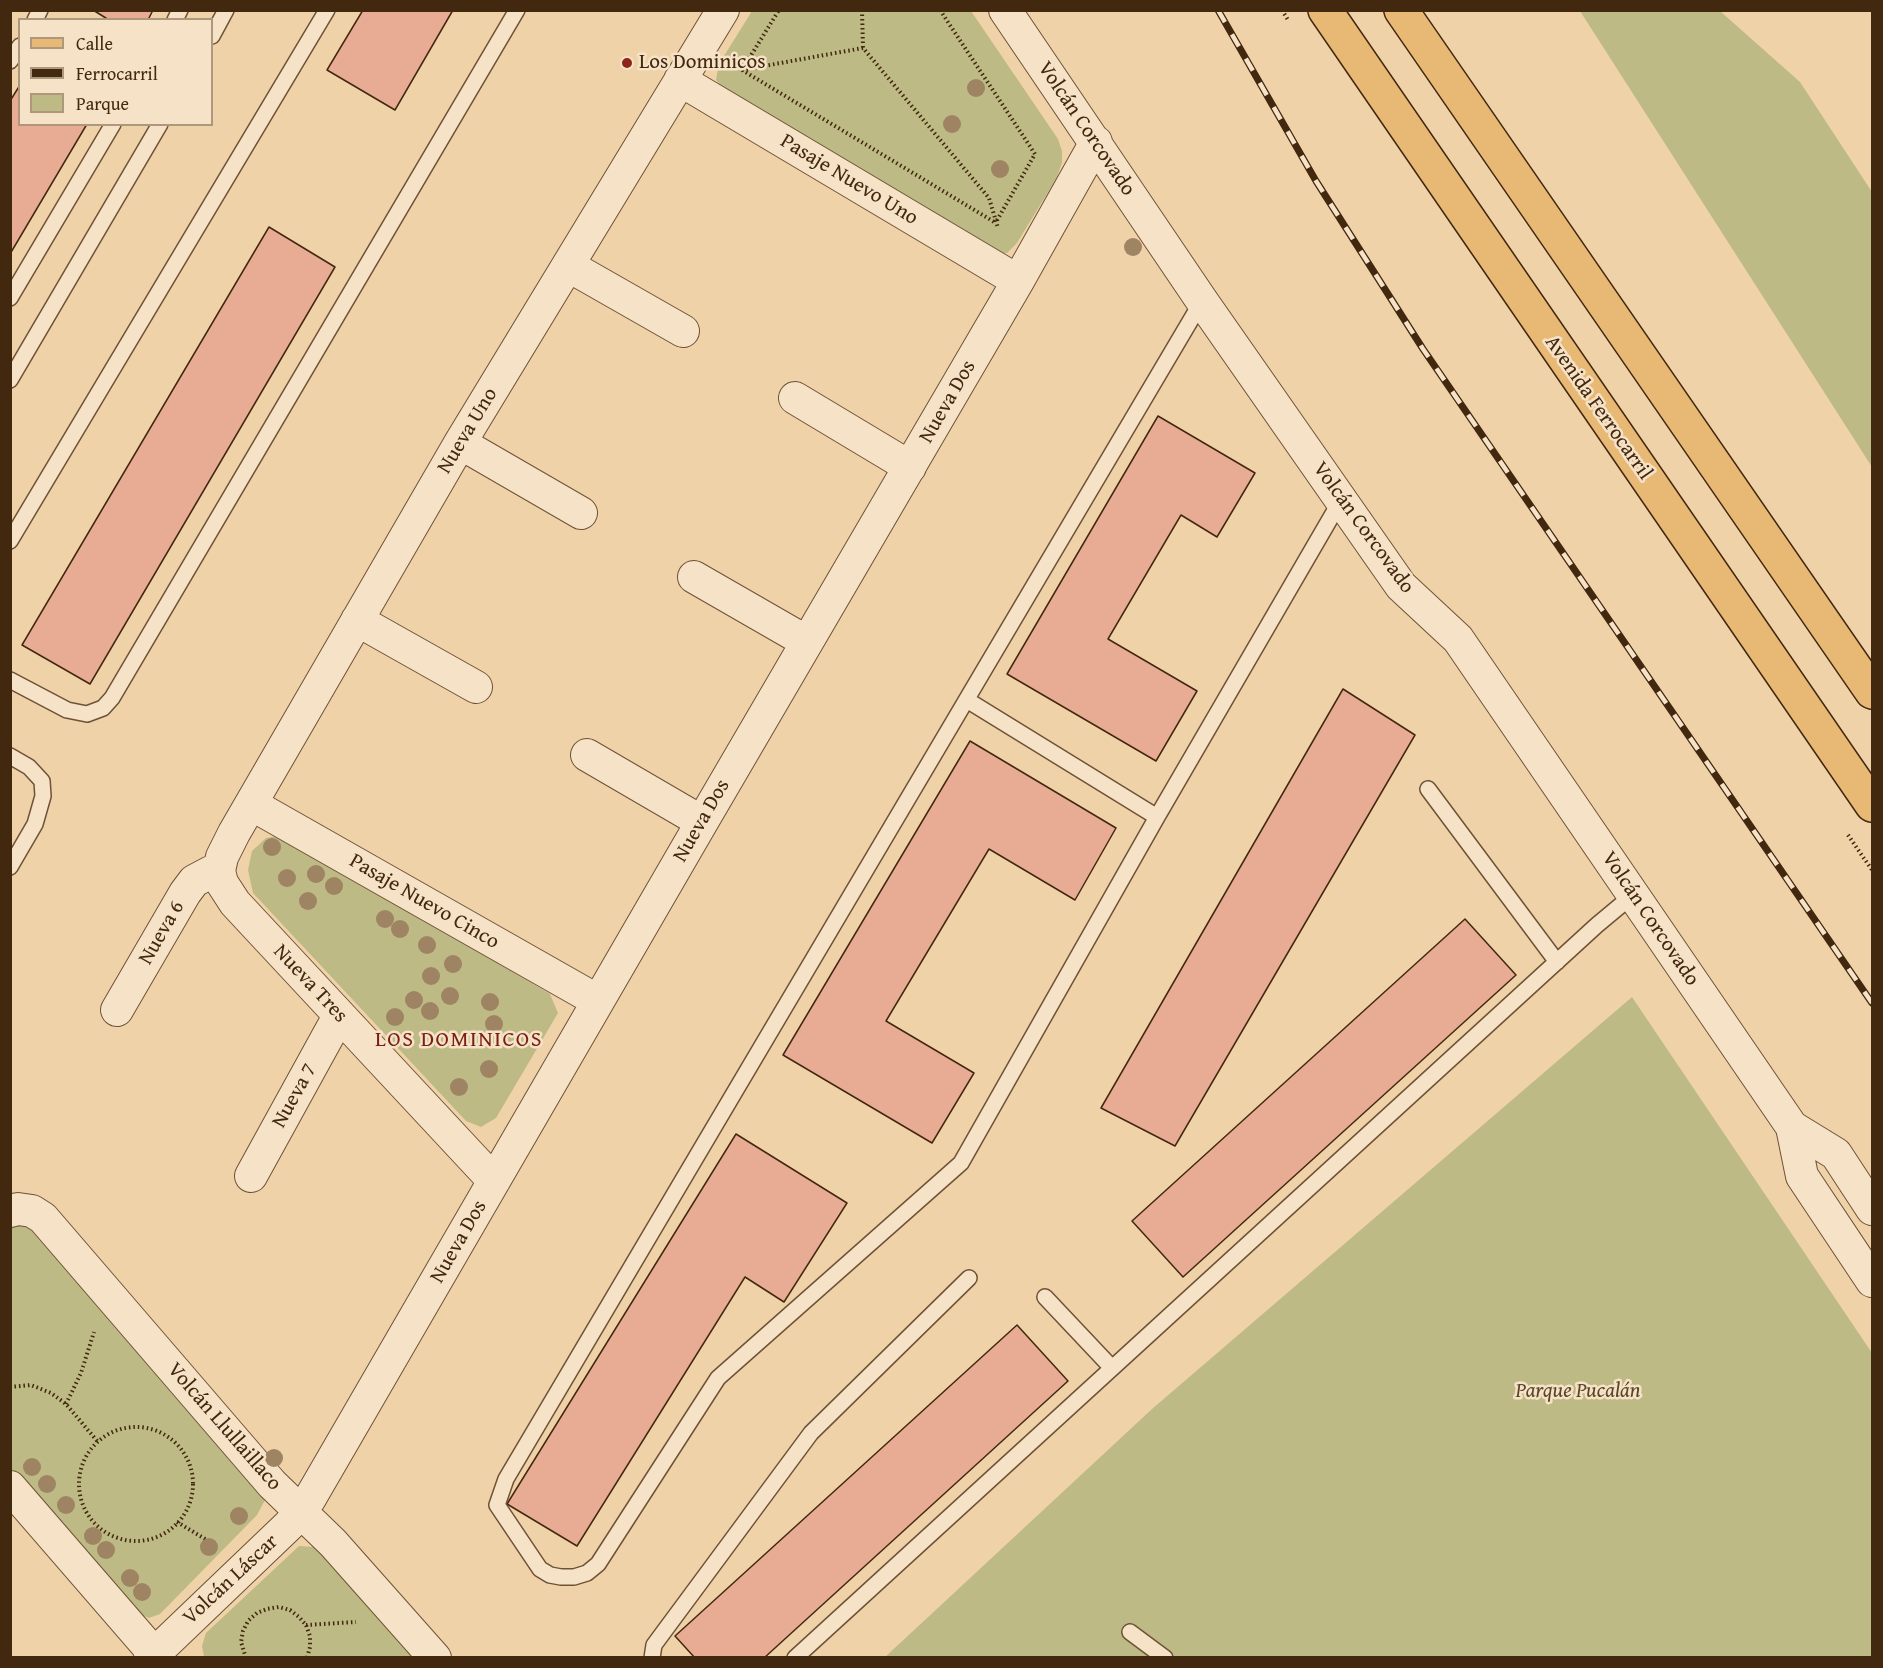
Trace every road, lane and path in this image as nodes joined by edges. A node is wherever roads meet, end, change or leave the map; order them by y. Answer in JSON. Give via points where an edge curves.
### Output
{"nodes":[{"id":1,"x":226,"y":10,"type":"edge"},
{"id":2,"x":327,"y":10,"type":"edge"},
{"id":3,"x":517,"y":10,"type":"edge"},
{"id":4,"x":723,"y":10,"type":"edge"},
{"id":5,"x":779,"y":10,"type":"edge"},
{"id":6,"x":861,"y":10,"type":"edge"},
{"id":7,"x":940,"y":10,"type":"edge"},
{"id":8,"x":1005,"y":10,"type":"edge"},
{"id":9,"x":1325,"y":10,"type":"edge"},
{"id":10,"x":1401,"y":10,"type":"edge"},
{"id":11,"x":213,"y":34,"type":"edge"},
{"id":12,"x":863,"y":48,"type":"junction"},
{"id":13,"x":742,"y":70,"type":"junction"},
{"id":14,"x":680,"y":80,"type":"junction"},
{"id":15,"x":112,"y":126,"type":"edge"},
{"id":16,"x":159,"y":126,"type":"edge"},
{"id":17,"x":1096,"y":142,"type":"junction"},
{"id":18,"x":996,"y":223,"type":"junction"},
{"id":19,"x":569,"y":266,"type":"junction"},
{"id":20,"x":1018,"y":281,"type":"junction"},
{"id":21,"x":10,"y":298,"type":"edge"},
{"id":22,"x":1202,"y":301,"type":"junction"},
{"id":23,"x":683,"y":331,"type":"dead end"},
{"id":24,"x":10,"y":381,"type":"edge"},
{"id":25,"x":795,"y":398,"type":"dead end"},
{"id":26,"x":460,"y":443,"type":"junction"},
{"id":27,"x":910,"y":467,"type":"junction"},
{"id":28,"x":1341,"y":500,"type":"junction"},
{"id":29,"x":581,"y":513,"type":"dead end"},
{"id":30,"x":10,"y":541,"type":"edge"},
{"id":31,"x":694,"y":577,"type":"dead end"},
{"id":32,"x":357,"y":620,"type":"junction"},
{"id":33,"x":807,"y":642,"type":"junction"},
{"id":34,"x":10,"y":680,"type":"edge"},
{"id":35,"x":476,"y":687,"type":"dead end"},
{"id":36,"x":1872,"y":692,"type":"edge"},
{"id":37,"x":967,"y":700,"type":"junction"},
{"id":38,"x":587,"y":755,"type":"dead end"},
{"id":39,"x":10,"y":756,"type":"edge"},
{"id":40,"x":1428,"y":789,"type":"dead end"},
{"id":41,"x":251,"y":804,"type":"junction"},
{"id":42,"x":1872,"y":805,"type":"edge"},
{"id":43,"x":1157,"y":817,"type":"junction"},
{"id":44,"x":702,"y":822,"type":"junction"},
{"id":45,"x":221,"y":864,"type":"junction"},
{"id":46,"x":10,"y":867,"type":"edge"},
{"id":47,"x":1633,"y":895,"type":"junction"},
{"id":48,"x":1557,"y":962,"type":"junction"},
{"id":49,"x":598,"y":1001,"type":"junction"},
{"id":50,"x":117,"y":1010,"type":"dead end"},
{"id":51,"x":339,"y":1016,"type":"junction"},
{"id":52,"x":1792,"y":1126,"type":"junction"},
{"id":53,"x":251,"y":1176,"type":"dead end"},
{"id":54,"x":494,"y":1181,"type":"junction"},
{"id":55,"x":1872,"y":1209,"type":"edge"},
{"id":56,"x":10,"y":1211,"type":"edge"},
{"id":57,"x":969,"y":1278,"type":"dead end"},
{"id":58,"x":1872,"y":1281,"type":"edge"},
{"id":59,"x":110,"y":1295,"type":"junction"},
{"id":60,"x":1045,"y":1297,"type":"dead end"},
{"id":61,"x":1112,"y":1368,"type":"junction"},
{"id":62,"x":10,"y":1387,"type":"edge"},
{"id":63,"x":66,"y":1404,"type":"junction"},
{"id":64,"x":98,"y":1442,"type":"junction"},
{"id":65,"x":10,"y":1487,"type":"edge"},
{"id":66,"x":304,"y":1506,"type":"junction"},
{"id":67,"x":177,"y":1522,"type":"junction"},
{"id":68,"x":244,"y":1568,"type":"junction"},
{"id":69,"x":1130,"y":1632,"type":"dead end"},
{"id":70,"x":154,"y":1656,"type":"edge"},
{"id":71,"x":246,"y":1658,"type":"edge"},
{"id":72,"x":307,"y":1658,"type":"edge"},
{"id":73,"x":435,"y":1658,"type":"edge"},
{"id":74,"x":652,"y":1658,"type":"edge"},
{"id":75,"x":795,"y":1658,"type":"edge"},
{"id":76,"x":1164,"y":1658,"type":"edge"}],
"edges":[{"from":1,"to":11,"type":"lane"},
{"from":2,"to":30,"type":"lane"},
{"from":3,"to":34,"type":"lane","via":[[112,698],[103,708],[87,714],[67,710]]},
{"from":4,"to":14,"type":"street","name":"Nueva Uno"},
{"from":5,"to":13,"type":"path"},
{"from":6,"to":12,"type":"path"},
{"from":7,"to":18,"type":"path","via":[[1035,154]]},
{"from":8,"to":17,"type":"street","name":"Volcán Corcovado"},
{"from":9,"to":42,"type":"main road","name":"Avenida Ferrocarril"},
{"from":10,"to":36,"type":"main road"},
{"from":12,"to":13,"type":"path"},
{"from":12,"to":18,"type":"path","via":[[989,198]]},
{"from":13,"to":18,"type":"path"},
{"from":14,"to":19,"type":"street","name":"Nueva Uno"},
{"from":14,"to":20,"type":"street","name":"Pasaje Nuevo Uno"},
{"from":15,"to":21,"type":"lane"},
{"from":16,"to":24,"type":"lane"},
{"from":17,"to":20,"type":"street","name":"Nueva Dos"},
{"from":17,"to":22,"type":"street","name":"Volcán Corcovado"},
{"from":19,"to":23,"type":"street"},
{"from":19,"to":26,"type":"street","name":"Nueva Uno"},
{"from":20,"to":27,"type":"street","name":"Nueva Dos"},
{"from":22,"to":28,"type":"street","name":"Volcán Corcovado"},
{"from":22,"to":37,"type":"lane"},
{"from":25,"to":27,"type":"street"},
{"from":26,"to":29,"type":"street"},
{"from":26,"to":32,"type":"street","name":"Nueva Uno"},
{"from":27,"to":33,"type":"street","name":"Nueva Dos"},
{"from":28,"to":43,"type":"lane"},
{"from":28,"to":47,"type":"street","name":"Volcán Corcovado","via":[[1401,586],[1458,639]]},
{"from":31,"to":33,"type":"street"},
{"from":32,"to":35,"type":"street"},
{"from":32,"to":41,"type":"street","name":"Nueva Uno"},
{"from":33,"to":44,"type":"street","name":"Nueva Dos"},
{"from":37,"to":43,"type":"lane"},
{"from":37,"to":43,"type":"lane","via":[[506,1479],[498,1505],[540,1569],[550,1575],[574,1577],[598,1564],[718,1378],[961,1164]]},
{"from":38,"to":44,"type":"street"},
{"from":39,"to":46,"type":"lane","via":[[29,767],[42,781],[43,796],[35,824]]},
{"from":40,"to":48,"type":"lane"},
{"from":41,"to":45,"type":"street","name":"Nueva Uno"},
{"from":41,"to":49,"type":"street","name":"Pasaje Nuevo Cinco"},
{"from":44,"to":49,"type":"street","name":"Nueva Dos"},
{"from":45,"to":50,"type":"street","name":"Nueva 6","via":[[194,881],[185,893]]},
{"from":45,"to":51,"type":"street","name":"Nueva Tres","via":[[222,883],[235,903]]},
{"from":47,"to":48,"type":"lane"},
{"from":47,"to":52,"type":"street","name":"Volcán Corcovado"},
{"from":48,"to":61,"type":"lane"},
{"from":49,"to":54,"type":"street","name":"Nueva Dos"},
{"from":51,"to":53,"type":"street","name":"Nueva 7"},
{"from":51,"to":54,"type":"street","name":"Nueva Tres"},
{"from":52,"to":55,"type":"street","name":"Volcán Corcovado","via":[[1836,1154]]},
{"from":52,"to":58,"type":"street","name":"Volcán Corcovado","via":[[1802,1176]]},
{"from":54,"to":66,"type":"street","name":"Nueva Dos"},
{"from":56,"to":59,"type":"street","name":"Volcán Llullaillaco","via":[[32,1211],[43,1218]]},
{"from":57,"to":74,"type":"lane","via":[[811,1433],[654,1646]]},
{"from":59,"to":63,"type":"path"},
{"from":59,"to":66,"type":"street","name":"Volcán Llullaillaco","via":[[272,1484]]},
{"from":60,"to":61,"type":"lane"},
{"from":61,"to":75,"type":"lane"},
{"from":62,"to":63,"type":"path","via":[[32,1385]]},
{"from":63,"to":64,"type":"path"},
{"from":64,"to":67,"type":"path","via":[[124,1428],[144,1427],[162,1433],[178,1445],[193,1480],[191,1500]]},
{"from":64,"to":67,"type":"path","via":[[82,1464],[78,1482],[81,1501],[101,1530],[136,1542],[154,1539]]},
{"from":65,"to":70,"type":"street"},
{"from":66,"to":68,"type":"street","name":"Volcán Láscar"},
{"from":66,"to":73,"type":"street","name":"Volcán Llullaillaco"},
{"from":67,"to":68,"type":"path"},
{"from":68,"to":70,"type":"street","name":"Volcán Láscar"},
{"from":69,"to":76,"type":"lane"},
{"from":71,"to":72,"type":"path","via":[[241,1642],[249,1621],[257,1613],[279,1607],[290,1610],[306,1625],[310,1636]]}]}
